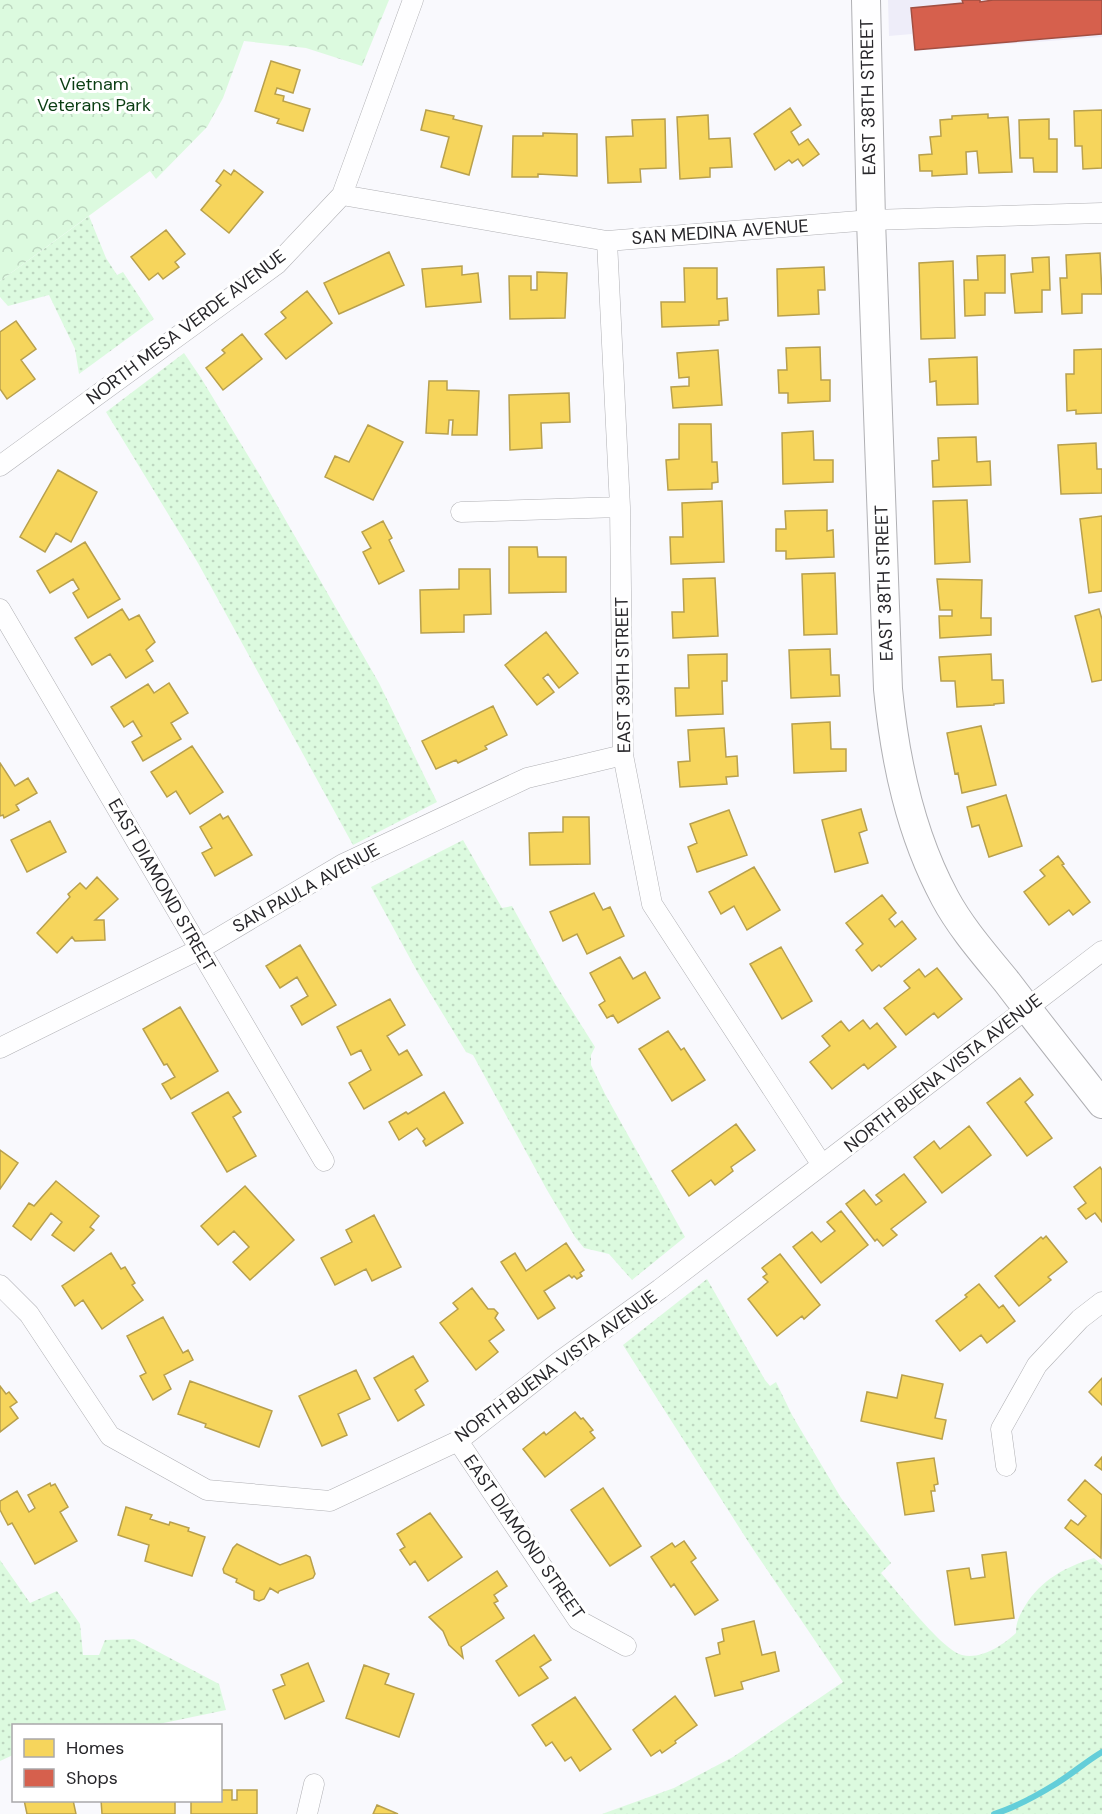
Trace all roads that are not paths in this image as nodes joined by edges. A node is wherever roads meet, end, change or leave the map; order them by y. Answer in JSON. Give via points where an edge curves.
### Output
{"nodes":[{"id":1,"x":413,"y":0,"type":"edge"},
{"id":2,"x":866,"y":0,"type":"edge"},
{"id":3,"x":342,"y":195,"type":"junction"},
{"id":4,"x":1102,"y":213,"type":"edge"},
{"id":5,"x":871,"y":220,"type":"junction"},
{"id":6,"x":607,"y":241,"type":"junction"},
{"id":7,"x":0,"y":466,"type":"edge"},
{"id":8,"x":620,"y":507,"type":"junction"},
{"id":9,"x":461,"y":512,"type":"dead end"},
{"id":10,"x":0,"y":609,"type":"edge"},
{"id":11,"x":623,"y":755,"type":"junction"},
{"id":12,"x":200,"y":949,"type":"junction"},
{"id":13,"x":1102,"y":951,"type":"edge"},
{"id":14,"x":1027,"y":1008,"type":"junction"},
{"id":15,"x":0,"y":1048,"type":"edge"},
{"id":16,"x":1102,"y":1104,"type":"edge"},
{"id":17,"x":324,"y":1161,"type":"dead end"},
{"id":18,"x":822,"y":1166,"type":"junction"},
{"id":19,"x":0,"y":1285,"type":"edge"},
{"id":20,"x":1102,"y":1302,"type":"edge"},
{"id":21,"x":458,"y":1441,"type":"junction"},
{"id":22,"x":1006,"y":1466,"type":"dead end"},
{"id":23,"x":626,"y":1646,"type":"dead end"},
{"id":24,"x":314,"y":1784,"type":"dead end"},
{"id":25,"x":307,"y":1814,"type":"edge"}],
"edges":[{"from":1,"to":3,"type":"street","name":"NORTH MESA VERDE AVENUE"},
{"from":2,"to":5,"type":"street","name":"EAST 38TH STREET"},
{"from":3,"to":6,"type":"street","name":"SAN MEDINA AVENUE"},
{"from":3,"to":7,"type":"street","name":"NORTH MESA VERDE AVENUE","via":[[277,264]]},
{"from":4,"to":5,"type":"street","name":"SAN MEDINA AVENUE"},
{"from":5,"to":6,"type":"street","name":"SAN MEDINA AVENUE"},
{"from":5,"to":14,"type":"street","name":"EAST 38TH STREET","via":[[892,734],[917,837],[946,900]]},
{"from":6,"to":8,"type":"street","name":"EAST 39TH STREET"},
{"from":8,"to":9,"type":"street"},
{"from":8,"to":11,"type":"street","name":"EAST 39TH STREET"},
{"from":10,"to":12,"type":"street","name":"EAST DIAMOND STREET"},
{"from":11,"to":12,"type":"street","name":"SAN PAULA AVENUE","via":[[516,783],[343,864]]},
{"from":11,"to":18,"type":"street","name":"EAST 39TH STREET","via":[[652,904]]},
{"from":12,"to":15,"type":"street","name":"SAN PAULA AVENUE"},
{"from":12,"to":17,"type":"street","name":"EAST DIAMOND STREET"},
{"from":13,"to":14,"type":"street","name":"NORTH BUENA VISTA AVENUE"},
{"from":14,"to":16,"type":"street","name":"EAST 38TH STREET"},
{"from":14,"to":18,"type":"street","name":"NORTH BUENA VISTA AVENUE"},
{"from":18,"to":21,"type":"street","name":"NORTH BUENA VISTA AVENUE","via":[[560,1360]]},
{"from":19,"to":21,"type":"street","name":"NORTH BUENA VISTA AVENUE","via":[[29,1314],[110,1436],[207,1490],[330,1501]]},
{"from":20,"to":22,"type":"street","via":[[1080,1319],[1037,1365],[1001,1429]]},
{"from":21,"to":23,"type":"street","name":"EAST DIAMOND STREET","via":[[578,1620]]},
{"from":24,"to":25,"type":"street"}]}
